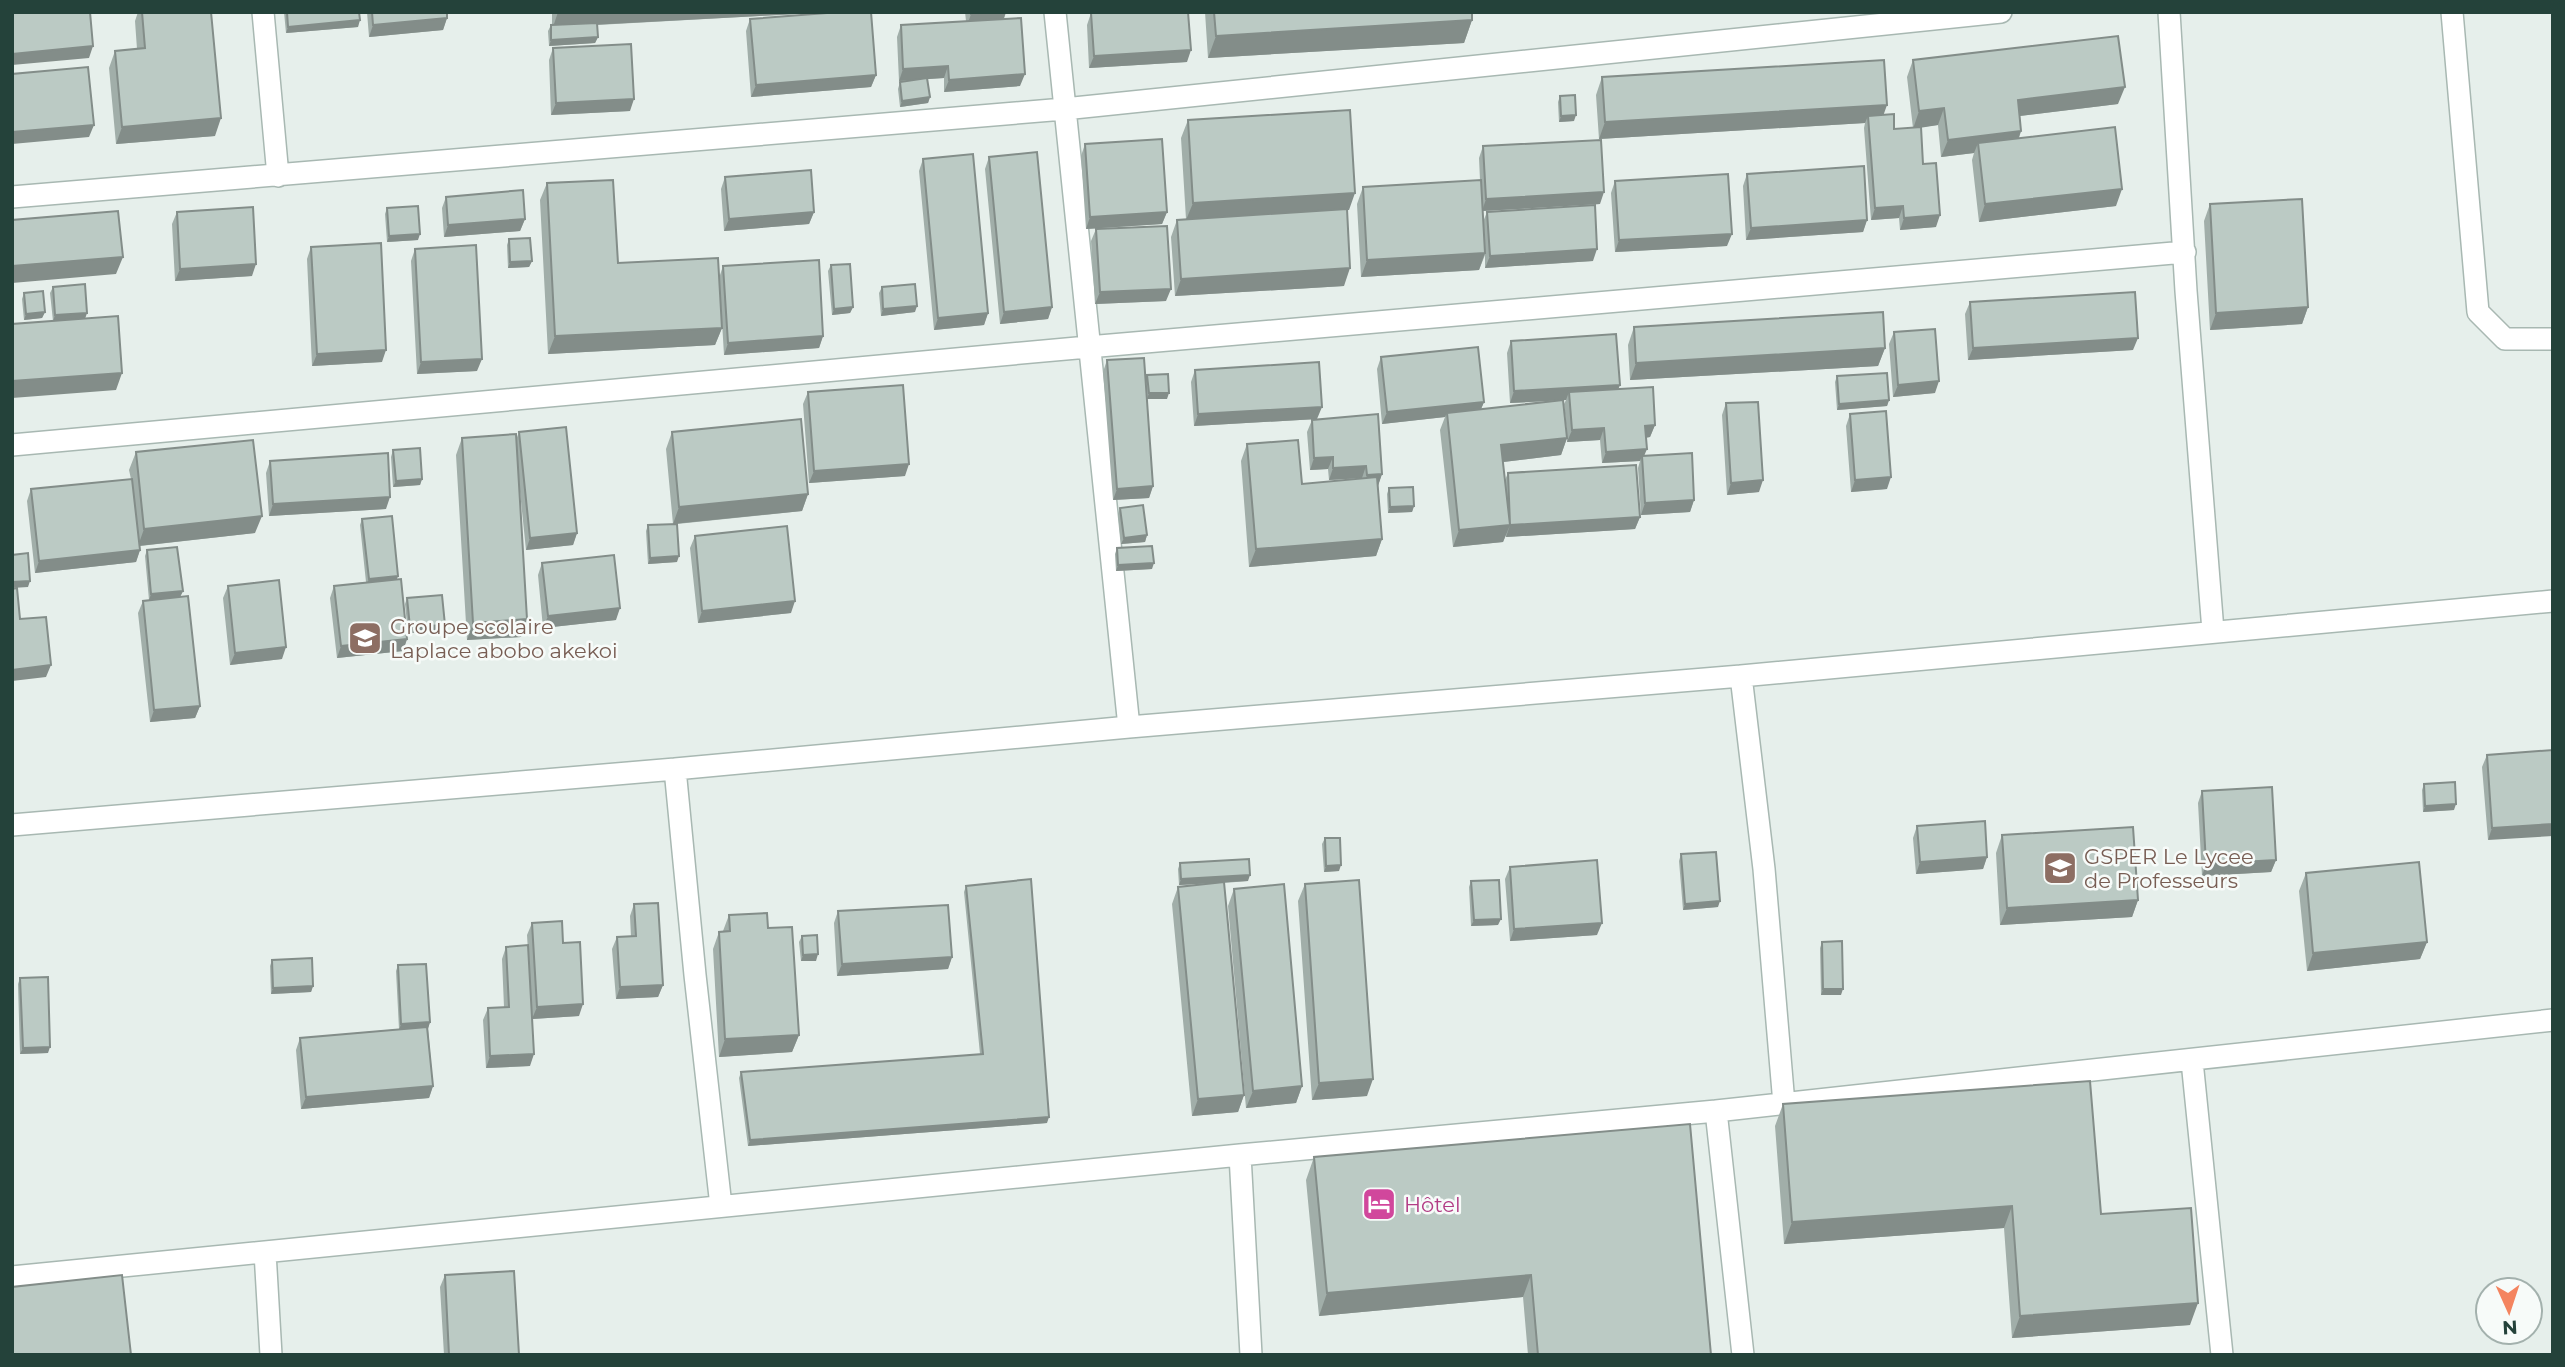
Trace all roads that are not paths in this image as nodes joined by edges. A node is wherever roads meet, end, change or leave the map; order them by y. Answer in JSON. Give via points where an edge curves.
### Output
{"nodes":[{"id":1,"x":263,"y":12,"type":"edge"},
{"id":2,"x":1055,"y":12,"type":"edge"},
{"id":3,"x":2001,"y":12,"type":"edge"},
{"id":4,"x":2169,"y":12,"type":"edge"},
{"id":5,"x":2452,"y":12,"type":"edge"},
{"id":6,"x":1064,"y":109,"type":"junction"},
{"id":7,"x":278,"y":176,"type":"junction"},
{"id":8,"x":12,"y":197,"type":"edge"},
{"id":9,"x":2185,"y":251,"type":"junction"},
{"id":10,"x":2553,"y":339,"type":"edge"},
{"id":11,"x":1088,"y":347,"type":"junction"},
{"id":12,"x":12,"y":445,"type":"edge"},
{"id":13,"x":2553,"y":601,"type":"edge"},
{"id":14,"x":2213,"y":631,"type":"junction"},
{"id":15,"x":1741,"y":676,"type":"junction"},
{"id":16,"x":1129,"y":727,"type":"junction"},
{"id":17,"x":676,"y":769,"type":"junction"},
{"id":18,"x":12,"y":825,"type":"edge"},
{"id":19,"x":2553,"y":1020,"type":"edge"},
{"id":20,"x":2192,"y":1061,"type":"junction"},
{"id":21,"x":1784,"y":1104,"type":"junction"},
{"id":22,"x":1716,"y":1111,"type":"junction"},
{"id":23,"x":1240,"y":1155,"type":"junction"},
{"id":24,"x":720,"y":1206,"type":"junction"},
{"id":25,"x":265,"y":1252,"type":"junction"},
{"id":26,"x":12,"y":1277,"type":"edge"},
{"id":27,"x":271,"y":1355,"type":"edge"},
{"id":28,"x":1251,"y":1355,"type":"edge"},
{"id":29,"x":1743,"y":1355,"type":"edge"},
{"id":30,"x":2222,"y":1355,"type":"edge"}],
"edges":[{"from":1,"to":7,"type":"street"},
{"from":2,"to":6,"type":"street"},
{"from":3,"to":6,"type":"street"},
{"from":4,"to":9,"type":"street"},
{"from":5,"to":10,"type":"street","via":[[2478,312],[2505,339]]},
{"from":6,"to":7,"type":"street"},
{"from":6,"to":11,"type":"street"},
{"from":7,"to":8,"type":"street"},
{"from":9,"to":11,"type":"street"},
{"from":9,"to":14,"type":"street"},
{"from":11,"to":12,"type":"street"},
{"from":11,"to":16,"type":"street"},
{"from":13,"to":14,"type":"street"},
{"from":14,"to":15,"type":"street"},
{"from":15,"to":16,"type":"street"},
{"from":15,"to":21,"type":"street","via":[[1764,869]]},
{"from":16,"to":17,"type":"street"},
{"from":17,"to":18,"type":"street"},
{"from":17,"to":24,"type":"street"},
{"from":19,"to":20,"type":"street"},
{"from":20,"to":21,"type":"street"},
{"from":20,"to":30,"type":"street"},
{"from":21,"to":22,"type":"street"},
{"from":22,"to":23,"type":"street"},
{"from":22,"to":29,"type":"street"},
{"from":23,"to":24,"type":"street"},
{"from":23,"to":28,"type":"street"},
{"from":24,"to":25,"type":"street"},
{"from":25,"to":26,"type":"street"},
{"from":25,"to":27,"type":"street"}]}
